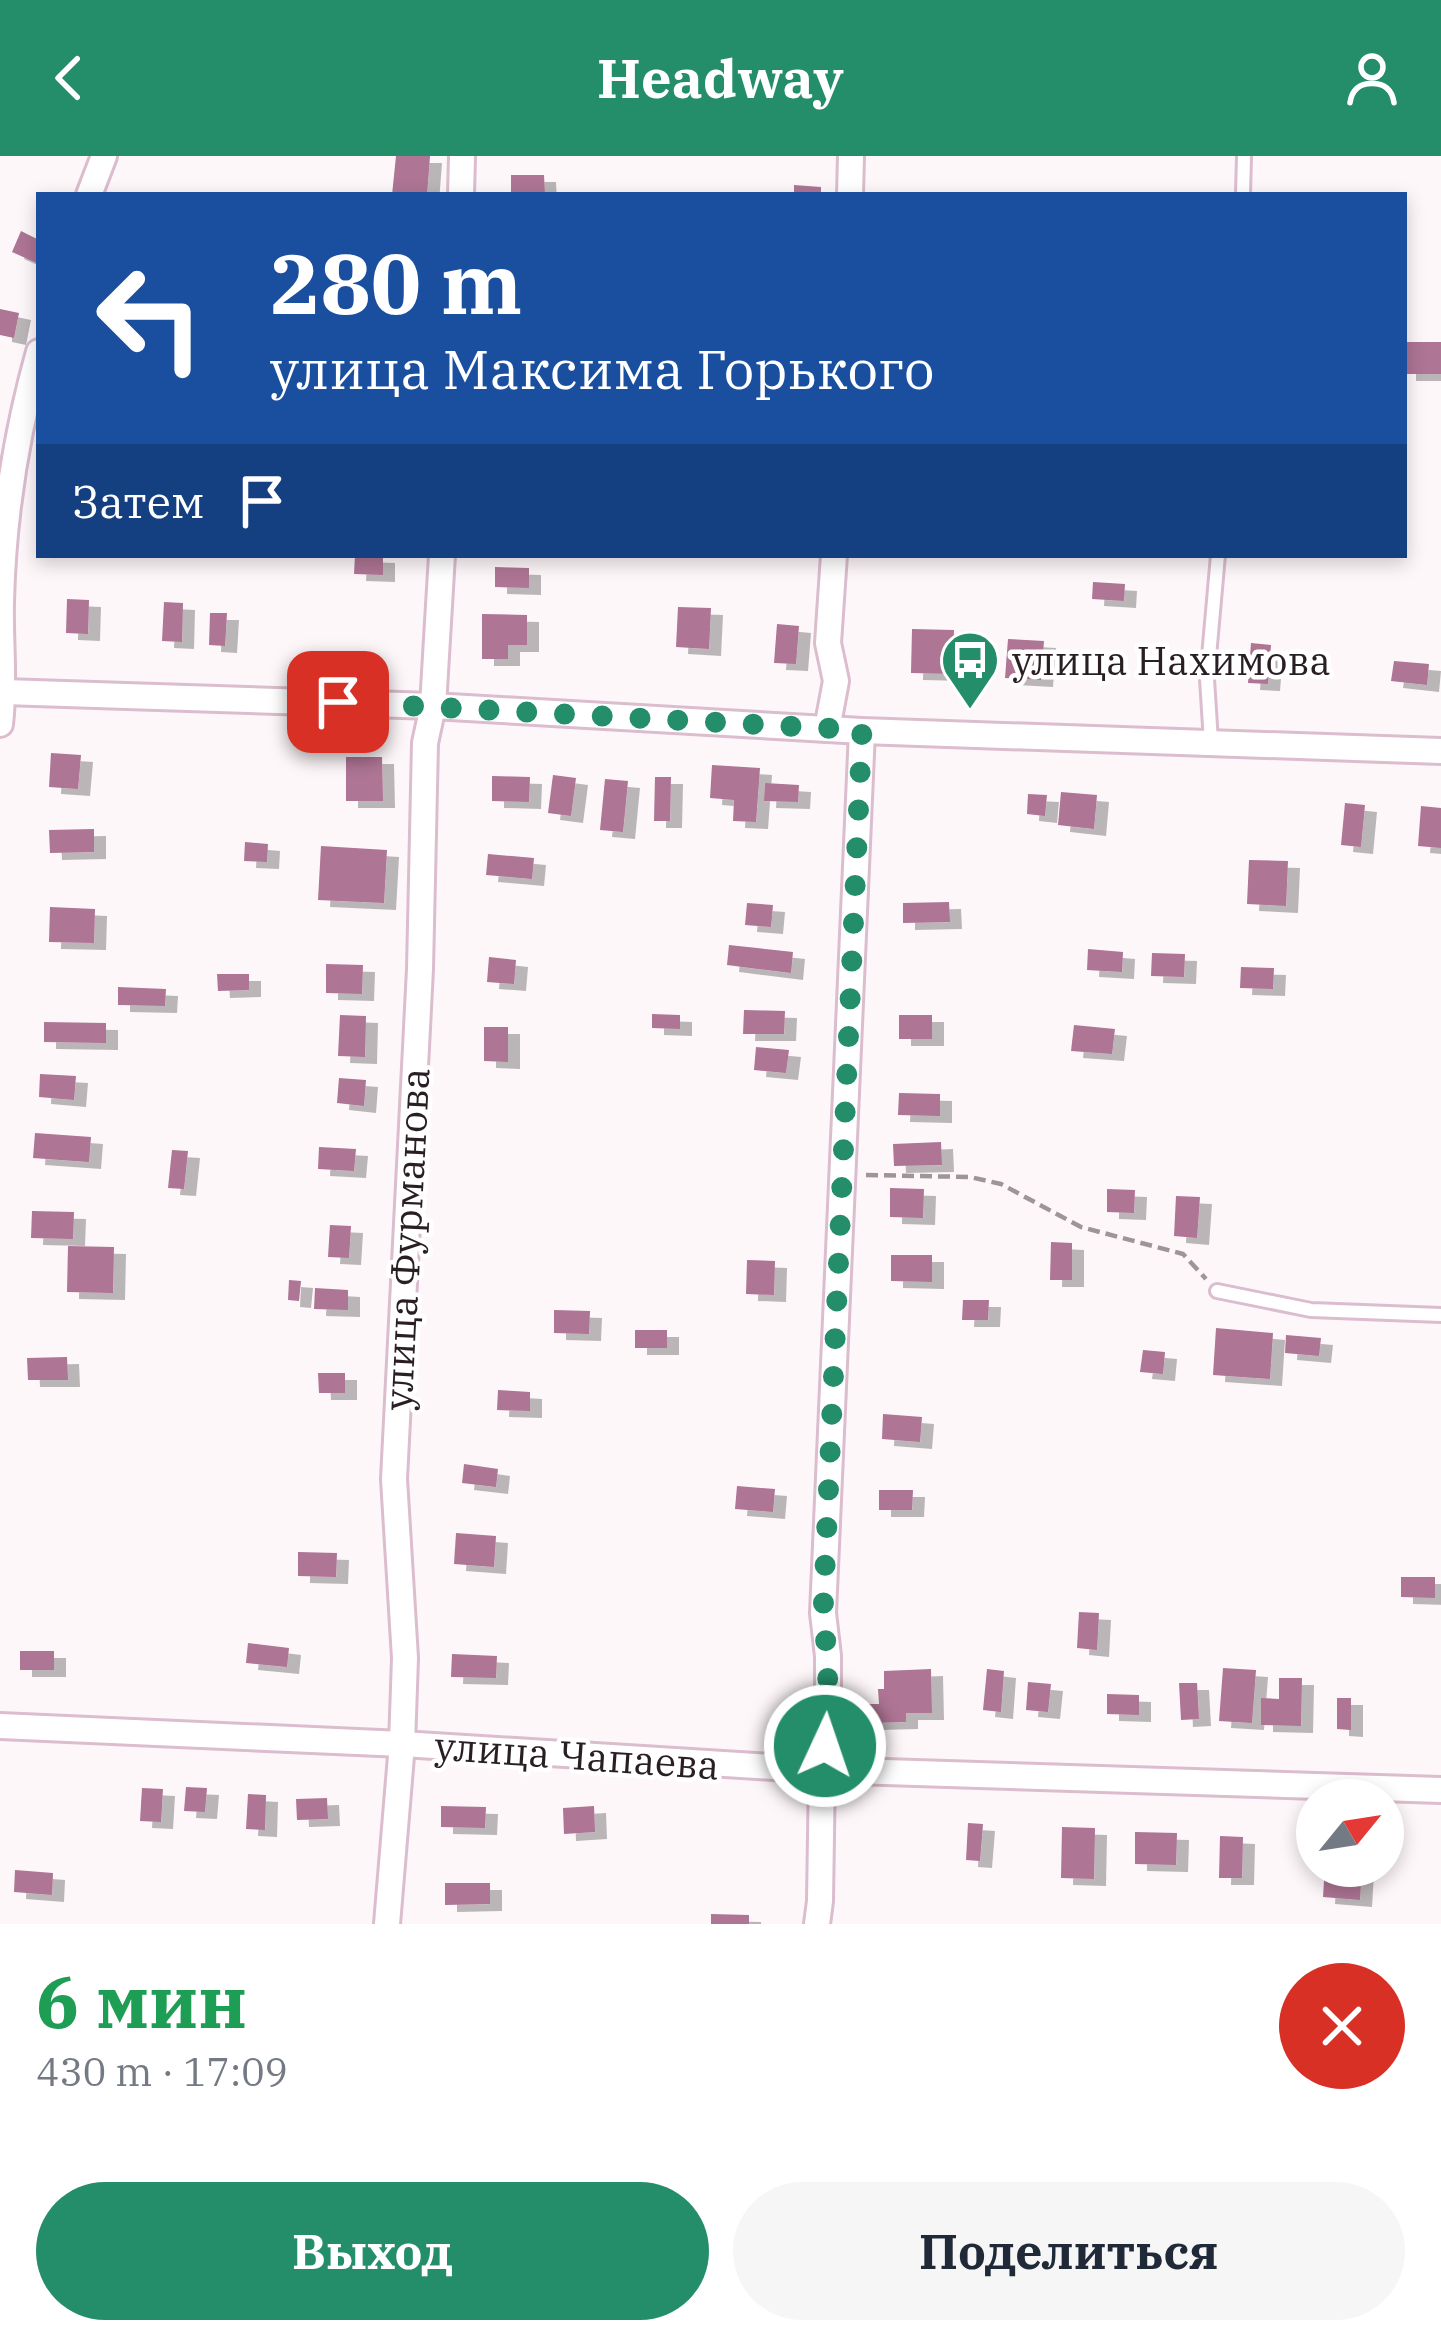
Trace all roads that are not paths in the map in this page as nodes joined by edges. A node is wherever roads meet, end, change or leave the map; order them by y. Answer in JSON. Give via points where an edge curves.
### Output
{"nodes":[{"id":1,"x":104,"y":156,"type":"edge"},
{"id":2,"x":462,"y":156,"type":"edge"},
{"id":3,"x":851,"y":156,"type":"edge"},
{"id":4,"x":1244,"y":156,"type":"edge"},
{"id":5,"x":90,"y":192,"type":"edge"},
{"id":6,"x":460,"y":192,"type":"edge"},
{"id":7,"x":850,"y":192,"type":"edge"},
{"id":8,"x":1243,"y":192,"type":"edge"},
{"id":9,"x":36,"y":364,"type":"edge"},
{"id":10,"x":442,"y":558,"type":"edge"},
{"id":11,"x":833,"y":558,"type":"edge"},
{"id":12,"x":1218,"y":558,"type":"edge"},
{"id":13,"x":4,"y":692,"type":"junction"},
{"id":14,"x":434,"y":706,"type":"junction"},
{"id":15,"x":0,"y":724,"type":"edge"},
{"id":16,"x":827,"y":729,"type":"junction"},
{"id":17,"x":862,"y":730,"type":"junction"},
{"id":18,"x":1211,"y":742,"type":"junction"},
{"id":19,"x":1441,"y":751,"type":"edge"},
{"id":20,"x":1217,"y":1291,"type":"road end"},
{"id":21,"x":1441,"y":1316,"type":"edge"},
{"id":22,"x":0,"y":1726,"type":"edge"},
{"id":23,"x":402,"y":1744,"type":"junction"},
{"id":24,"x":822,"y":1770,"type":"junction"},
{"id":25,"x":1441,"y":1790,"type":"edge"},
{"id":26,"x":387,"y":1924,"type":"edge"},
{"id":27,"x":818,"y":1924,"type":"edge"}],
"edges":[{"from":1,"to":5,"type":"street"},
{"from":2,"to":6,"type":"street"},
{"from":3,"to":7,"type":"street"},
{"from":4,"to":8,"type":"lane"},
{"from":9,"to":13,"type":"street","via":[[5,510]]},
{"from":10,"to":14,"type":"street","name":"улица Фурманова"},
{"from":11,"to":16,"type":"street","via":[[829,643],[836,681]]},
{"from":12,"to":18,"type":"lane","via":[[1207,679]]},
{"from":13,"to":14,"type":"street"},
{"from":13,"to":15,"type":"street"},
{"from":14,"to":16,"type":"street"},
{"from":14,"to":23,"type":"street","name":"улица Фурманова","via":[[425,743],[394,1479]]},
{"from":16,"to":17,"type":"street"},
{"from":17,"to":18,"type":"street"},
{"from":17,"to":24,"type":"street"},
{"from":18,"to":19,"type":"street"},
{"from":20,"to":21,"type":"lane","via":[[1311,1310]]},
{"from":22,"to":23,"type":"street","name":"улица Чапаева"},
{"from":23,"to":24,"type":"street","name":"улица Чапаева"},
{"from":23,"to":26,"type":"street","name":"улица Фурманова"},
{"from":24,"to":25,"type":"street","name":"улица Чапаева"},
{"from":24,"to":27,"type":"street"}]}
